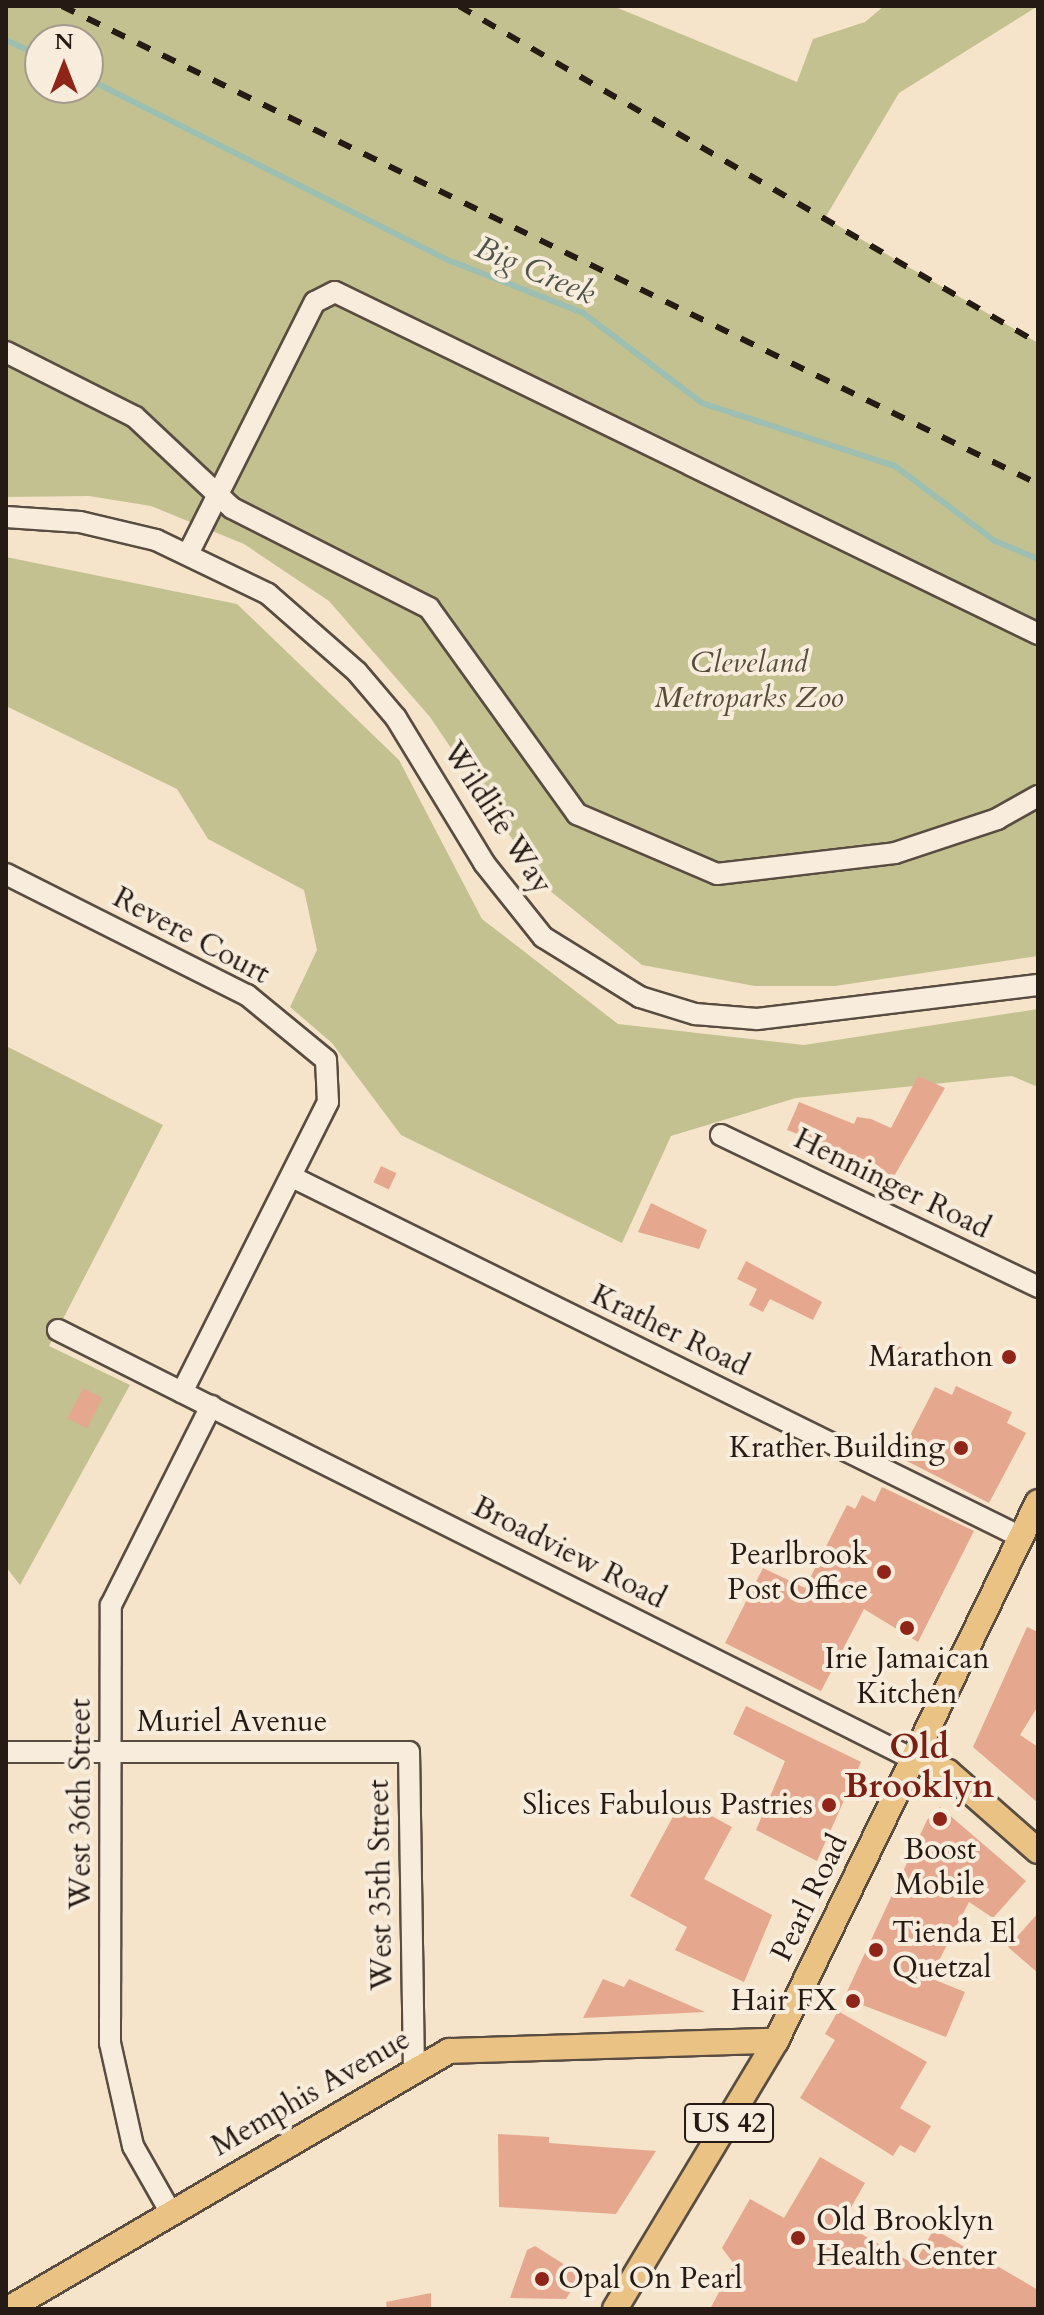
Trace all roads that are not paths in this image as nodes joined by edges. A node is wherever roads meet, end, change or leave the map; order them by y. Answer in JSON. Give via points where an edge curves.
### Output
{"nodes":[{"id":1,"x":6,"y":352,"type":"edge"},
{"id":2,"x":218,"y":493,"type":"junction"},
{"id":3,"x":6,"y":517,"type":"edge"},
{"id":4,"x":189,"y":552,"type":"junction"},
{"id":5,"x":1038,"y":634,"type":"edge"},
{"id":6,"x":1038,"y":796,"type":"edge"},
{"id":7,"x":6,"y":874,"type":"edge"},
{"id":8,"x":1038,"y":985,"type":"edge"},
{"id":9,"x":721,"y":1135,"type":"dead end"},
{"id":10,"x":292,"y":1177,"type":"junction"},
{"id":11,"x":1038,"y":1287,"type":"edge"},
{"id":12,"x":58,"y":1330,"type":"dead end"},
{"id":13,"x":182,"y":1392,"type":"junction"},
{"id":14,"x":211,"y":1406,"type":"junction"},
{"id":15,"x":1038,"y":1502,"type":"edge"},
{"id":16,"x":1021,"y":1537,"type":"junction"},
{"id":17,"x":6,"y":1752,"type":"edge"},
{"id":18,"x":111,"y":1752,"type":"junction"},
{"id":19,"x":409,"y":1752,"type":"joint"},
{"id":20,"x":913,"y":1759,"type":"junction"},
{"id":21,"x":1038,"y":1851,"type":"edge"},
{"id":22,"x":776,"y":2041,"type":"junction"},
{"id":23,"x":414,"y":2066,"type":"junction"},
{"id":24,"x":171,"y":2213,"type":"junction"},
{"id":25,"x":8,"y":2309,"type":"edge"},
{"id":26,"x":615,"y":2309,"type":"edge"}],
"edges":[{"from":1,"to":2,"type":"street","via":[[135,417]]},
{"from":2,"to":4,"type":"street"},
{"from":2,"to":5,"type":"street","via":[[315,302],[335,292]]},
{"from":2,"to":6,"type":"street","via":[[232,508],[344,559],[447,623],[577,814],[717,874],[895,853],[997,819]]},
{"from":3,"to":4,"type":"street","name":"Wildlife Way","via":[[80,522]]},
{"from":4,"to":8,"type":"street","name":"Wildlife Way","via":[[268,594],[357,672],[396,718],[510,900],[543,937],[627,991],[695,1014],[757,1019]]},
{"from":7,"to":10,"type":"street","name":"Revere Court","via":[[247,995],[311,1045],[330,1074],[328,1102]]},
{"from":9,"to":11,"type":"street","name":"Henninger Road"},
{"from":10,"to":13,"type":"street"},
{"from":10,"to":16,"type":"street","name":"Krather Road"},
{"from":12,"to":13,"type":"street","name":"Broadview Road"},
{"from":13,"to":14,"type":"street","name":"Broadview Road"},
{"from":14,"to":18,"type":"street","name":"West 36th Street","via":[[111,1605]]},
{"from":14,"to":20,"type":"street","name":"Broadview Road"},
{"from":15,"to":16,"type":"main road","name":"Pearl Road","number":"US 42"},
{"from":16,"to":20,"type":"main road","name":"Pearl Road","number":"US 42"},
{"from":17,"to":18,"type":"street","name":"Muriel Avenue"},
{"from":18,"to":19,"type":"street","name":"Muriel Avenue"},
{"from":18,"to":24,"type":"street","name":"West 36th Street","via":[[110,2043],[133,2146]]},
{"from":19,"to":23,"type":"street","name":"West 35th Street"},
{"from":20,"to":21,"type":"main road","name":"Broadview Road","via":[[948,1772]]},
{"from":20,"to":22,"type":"main road","name":"Pearl Road","number":"US 42"},
{"from":22,"to":23,"type":"main road","name":"Memphis Avenue","via":[[495,2046],[449,2051]]},
{"from":22,"to":26,"type":"main road","name":"Pearl Road","number":"US 42"},
{"from":23,"to":24,"type":"main road","name":"Memphis Avenue"},
{"from":24,"to":25,"type":"main road","name":"Memphis Avenue"}]}
